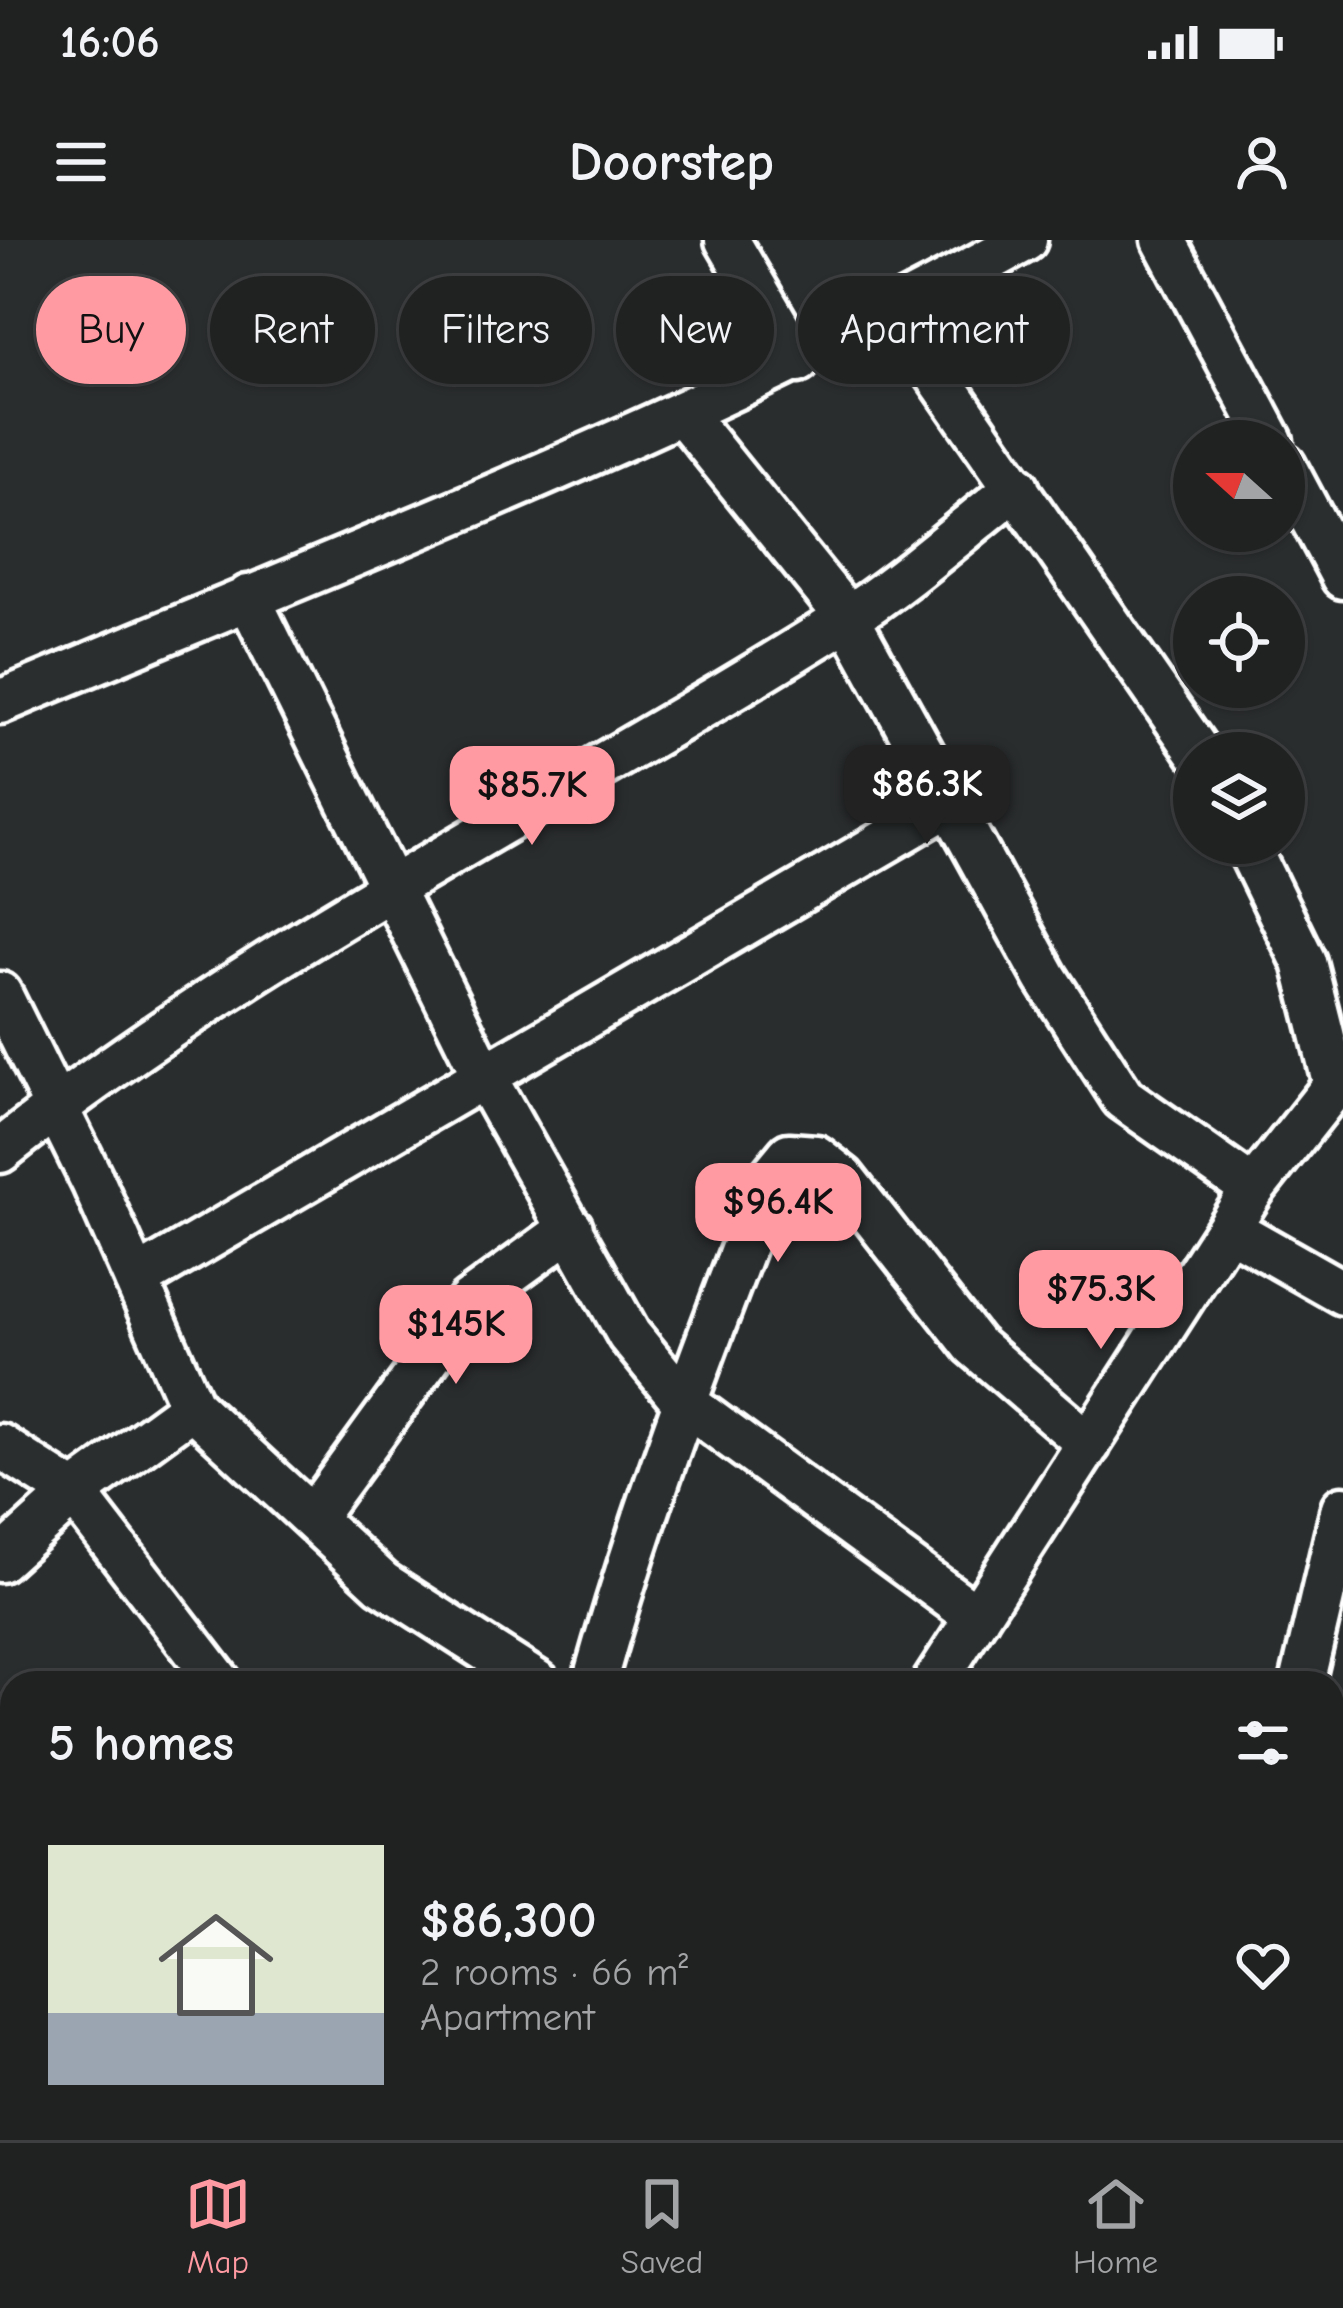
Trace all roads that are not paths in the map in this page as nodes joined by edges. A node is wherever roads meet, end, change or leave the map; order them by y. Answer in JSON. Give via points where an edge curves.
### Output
{"nodes":[{"id":1,"x":727,"y":240,"type":"edge"},
{"id":2,"x":1163,"y":240,"type":"edge"},
{"id":3,"x":1018,"y":242,"type":"edge"},
{"id":4,"x":959,"y":276,"type":"edge"},
{"id":5,"x":798,"y":361,"type":"joint"},
{"id":6,"x":944,"y":384,"type":"edge"},
{"id":7,"x":685,"y":416,"type":"junction"},
{"id":8,"x":1259,"y":420,"type":"edge"},
{"id":9,"x":1017,"y":487,"type":"junction"},
{"id":10,"x":1305,"y":506,"type":"edge"},
{"id":11,"x":1343,"y":577,"type":"edge"},
{"id":12,"x":248,"y":597,"type":"junction"},
{"id":13,"x":848,"y":618,"type":"junction"},
{"id":14,"x":0,"y":702,"type":"edge"},
{"id":15,"x":1185,"y":732,"type":"edge"},
{"id":16,"x":947,"y":805,"type":"junction"},
{"id":17,"x":1256,"y":864,"type":"edge"},
{"id":18,"x":394,"y":888,"type":"junction"},
{"id":19,"x":0,"y":994,"type":"edge"},
{"id":20,"x":484,"y":1076,"type":"junction"},
{"id":21,"x":1339,"y":1080,"type":"edge"},
{"id":22,"x":56,"y":1107,"type":"junction"},
{"id":23,"x":0,"y":1151,"type":"edge"},
{"id":24,"x":1252,"y":1189,"type":"junction"},
{"id":25,"x":571,"y":1228,"type":"junction"},
{"id":26,"x":1228,"y":1228,"type":"junction"},
{"id":27,"x":136,"y":1280,"type":"junction"},
{"id":28,"x":1343,"y":1293,"type":"edge"},
{"id":29,"x":684,"y":1402,"type":"junction"},
{"id":30,"x":192,"y":1406,"type":"junction"},
{"id":31,"x":1089,"y":1444,"type":"junction"},
{"id":32,"x":0,"y":1446,"type":"edge"},
{"id":33,"x":74,"y":1493,"type":"junction"},
{"id":34,"x":1343,"y":1508,"type":"edge"},
{"id":35,"x":312,"y":1518,"type":"junction"},
{"id":36,"x":0,"y":1560,"type":"edge"},
{"id":37,"x":977,"y":1617,"type":"junction"},
{"id":38,"x":1329,"y":1636,"type":"edge"},
{"id":39,"x":211,"y":1671,"type":"edge"},
{"id":40,"x":519,"y":1671,"type":"edge"},
{"id":41,"x":597,"y":1671,"type":"edge"},
{"id":42,"x":942,"y":1671,"type":"edge"},
{"id":43,"x":1310,"y":1671,"type":"edge"}],
"edges":[{"from":1,"to":5,"type":"street"},
{"from":2,"to":8,"type":"street"},
{"from":3,"to":4,"type":"street"},
{"from":5,"to":7,"type":"street"},
{"from":6,"to":9,"type":"street"},
{"from":7,"to":12,"type":"street"},
{"from":7,"to":13,"type":"street"},
{"from":9,"to":13,"type":"street"},
{"from":9,"to":15,"type":"street"},
{"from":10,"to":11,"type":"street"},
{"from":12,"to":14,"type":"street"},
{"from":12,"to":18,"type":"street"},
{"from":13,"to":16,"type":"street"},
{"from":13,"to":18,"type":"street"},
{"from":16,"to":20,"type":"street"},
{"from":16,"to":24,"type":"street","via":[[1123,1098]]},
{"from":17,"to":21,"type":"street","via":[[1304,962]]},
{"from":18,"to":20,"type":"street"},
{"from":18,"to":22,"type":"street"},
{"from":19,"to":22,"type":"street"},
{"from":20,"to":25,"type":"street"},
{"from":20,"to":27,"type":"street"},
{"from":21,"to":24,"type":"street"},
{"from":22,"to":23,"type":"street"},
{"from":22,"to":27,"type":"street"},
{"from":24,"to":26,"type":"street"},
{"from":25,"to":29,"type":"street","via":[[629,1335]]},
{"from":25,"to":35,"type":"street","via":[[469,1302]]},
{"from":26,"to":28,"type":"street"},
{"from":26,"to":31,"type":"street"},
{"from":27,"to":30,"type":"street"},
{"from":29,"to":31,"type":"street","via":[[770,1178],[789,1155],[816,1157],[843,1178],[974,1345]]},
{"from":29,"to":37,"type":"street"},
{"from":29,"to":41,"type":"street","via":[[635,1534]]},
{"from":30,"to":33,"type":"street"},
{"from":30,"to":35,"type":"street"},
{"from":31,"to":37,"type":"street"},
{"from":32,"to":33,"type":"street"},
{"from":33,"to":36,"type":"street"},
{"from":33,"to":39,"type":"street"},
{"from":34,"to":38,"type":"street"},
{"from":35,"to":40,"type":"street","via":[[382,1582]]},
{"from":37,"to":42,"type":"street"},
{"from":38,"to":43,"type":"street"}]}
